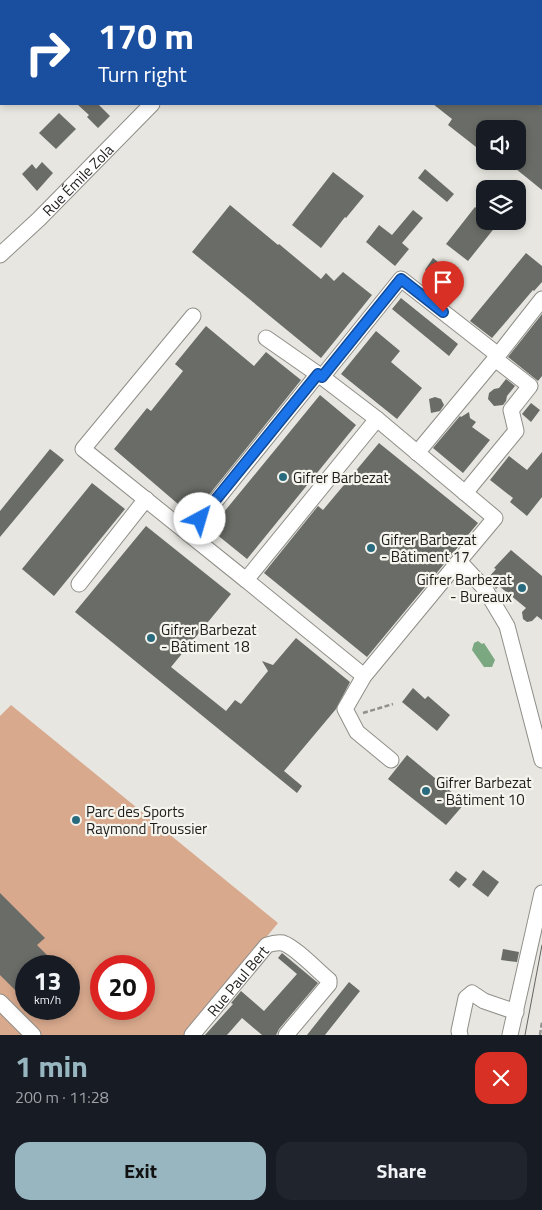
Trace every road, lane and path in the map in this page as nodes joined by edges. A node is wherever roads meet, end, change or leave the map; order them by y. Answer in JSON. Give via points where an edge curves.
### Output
{"nodes":[{"id":1,"x":144,"y":107,"type":"edge"},
{"id":2,"x":2,"y":251,"type":"edge"},
{"id":3,"x":542,"y":299,"type":"edge"},
{"id":4,"x":193,"y":316,"type":"dead end"},
{"id":5,"x":266,"y":338,"type":"dead end"},
{"id":6,"x":497,"y":357,"type":"junction"},
{"id":7,"x":320,"y":376,"type":"junction"},
{"id":8,"x":376,"y":419,"type":"junction"},
{"id":9,"x":417,"y":453,"type":"junction"},
{"id":10,"x":465,"y":493,"type":"junction"},
{"id":11,"x":146,"y":499,"type":"junction"},
{"id":12,"x":188,"y":534,"type":"junction"},
{"id":13,"x":459,"y":561,"type":"junction"},
{"id":14,"x":246,"y":580,"type":"junction"},
{"id":15,"x":79,"y":584,"type":"dead end"},
{"id":16,"x":364,"y":676,"type":"junction"},
{"id":17,"x":393,"y":704,"type":"dead end"},
{"id":18,"x":349,"y":718,"type":"junction"},
{"id":19,"x":391,"y":760,"type":"dead end"},
{"id":20,"x":542,"y":760,"type":"edge"},
{"id":21,"x":542,"y":893,"type":"edge"},
{"id":22,"x":0,"y":1002,"type":"edge"},
{"id":23,"x":516,"y":1012,"type":"junction"},
{"id":24,"x":542,"y":1022,"type":"edge"},
{"id":25,"x":33,"y":1035,"type":"edge"},
{"id":26,"x":192,"y":1035,"type":"edge"},
{"id":27,"x":286,"y":1035,"type":"edge"},
{"id":28,"x":460,"y":1035,"type":"edge"},
{"id":29,"x":510,"y":1035,"type":"edge"},
{"id":30,"x":540,"y":1035,"type":"edge"}],
"edges":[{"from":1,"to":2,"type":"street","name":"Rue Émile Zola"},
{"from":3,"to":6,"type":"street"},
{"from":4,"to":11,"type":"street","via":[[83,449]]},
{"from":5,"to":7,"type":"street"},
{"from":6,"to":7,"type":"street","via":[[401,279]]},
{"from":6,"to":9,"type":"street"},
{"from":6,"to":10,"type":"street","via":[[530,386],[511,410],[516,431]]},
{"from":7,"to":8,"type":"street"},
{"from":7,"to":12,"type":"street"},
{"from":8,"to":9,"type":"street"},
{"from":8,"to":14,"type":"street"},
{"from":9,"to":10,"type":"street"},
{"from":10,"to":13,"type":"street","via":[[495,518]]},
{"from":11,"to":12,"type":"street"},
{"from":11,"to":15,"type":"street"},
{"from":12,"to":14,"type":"street"},
{"from":13,"to":16,"type":"street"},
{"from":13,"to":20,"type":"street","via":[[485,589],[507,626]]},
{"from":14,"to":16,"type":"street"},
{"from":16,"to":18,"type":"street","via":[[345,709]]},
{"from":17,"to":18,"type":"path"},
{"from":18,"to":19,"type":"street","via":[[357,732]]},
{"from":21,"to":23,"type":"street"},
{"from":22,"to":25,"type":"street"},
{"from":23,"to":28,"type":"street","via":[[484,1001],[472,993],[466,998],[458,1031]]},
{"from":23,"to":29,"type":"street"},
{"from":24,"to":30,"type":"path"},
{"from":26,"to":27,"type":"street","name":"Rue Paul Bert","via":[[267,945],[275,942],[291,948],[329,980]]}]}
